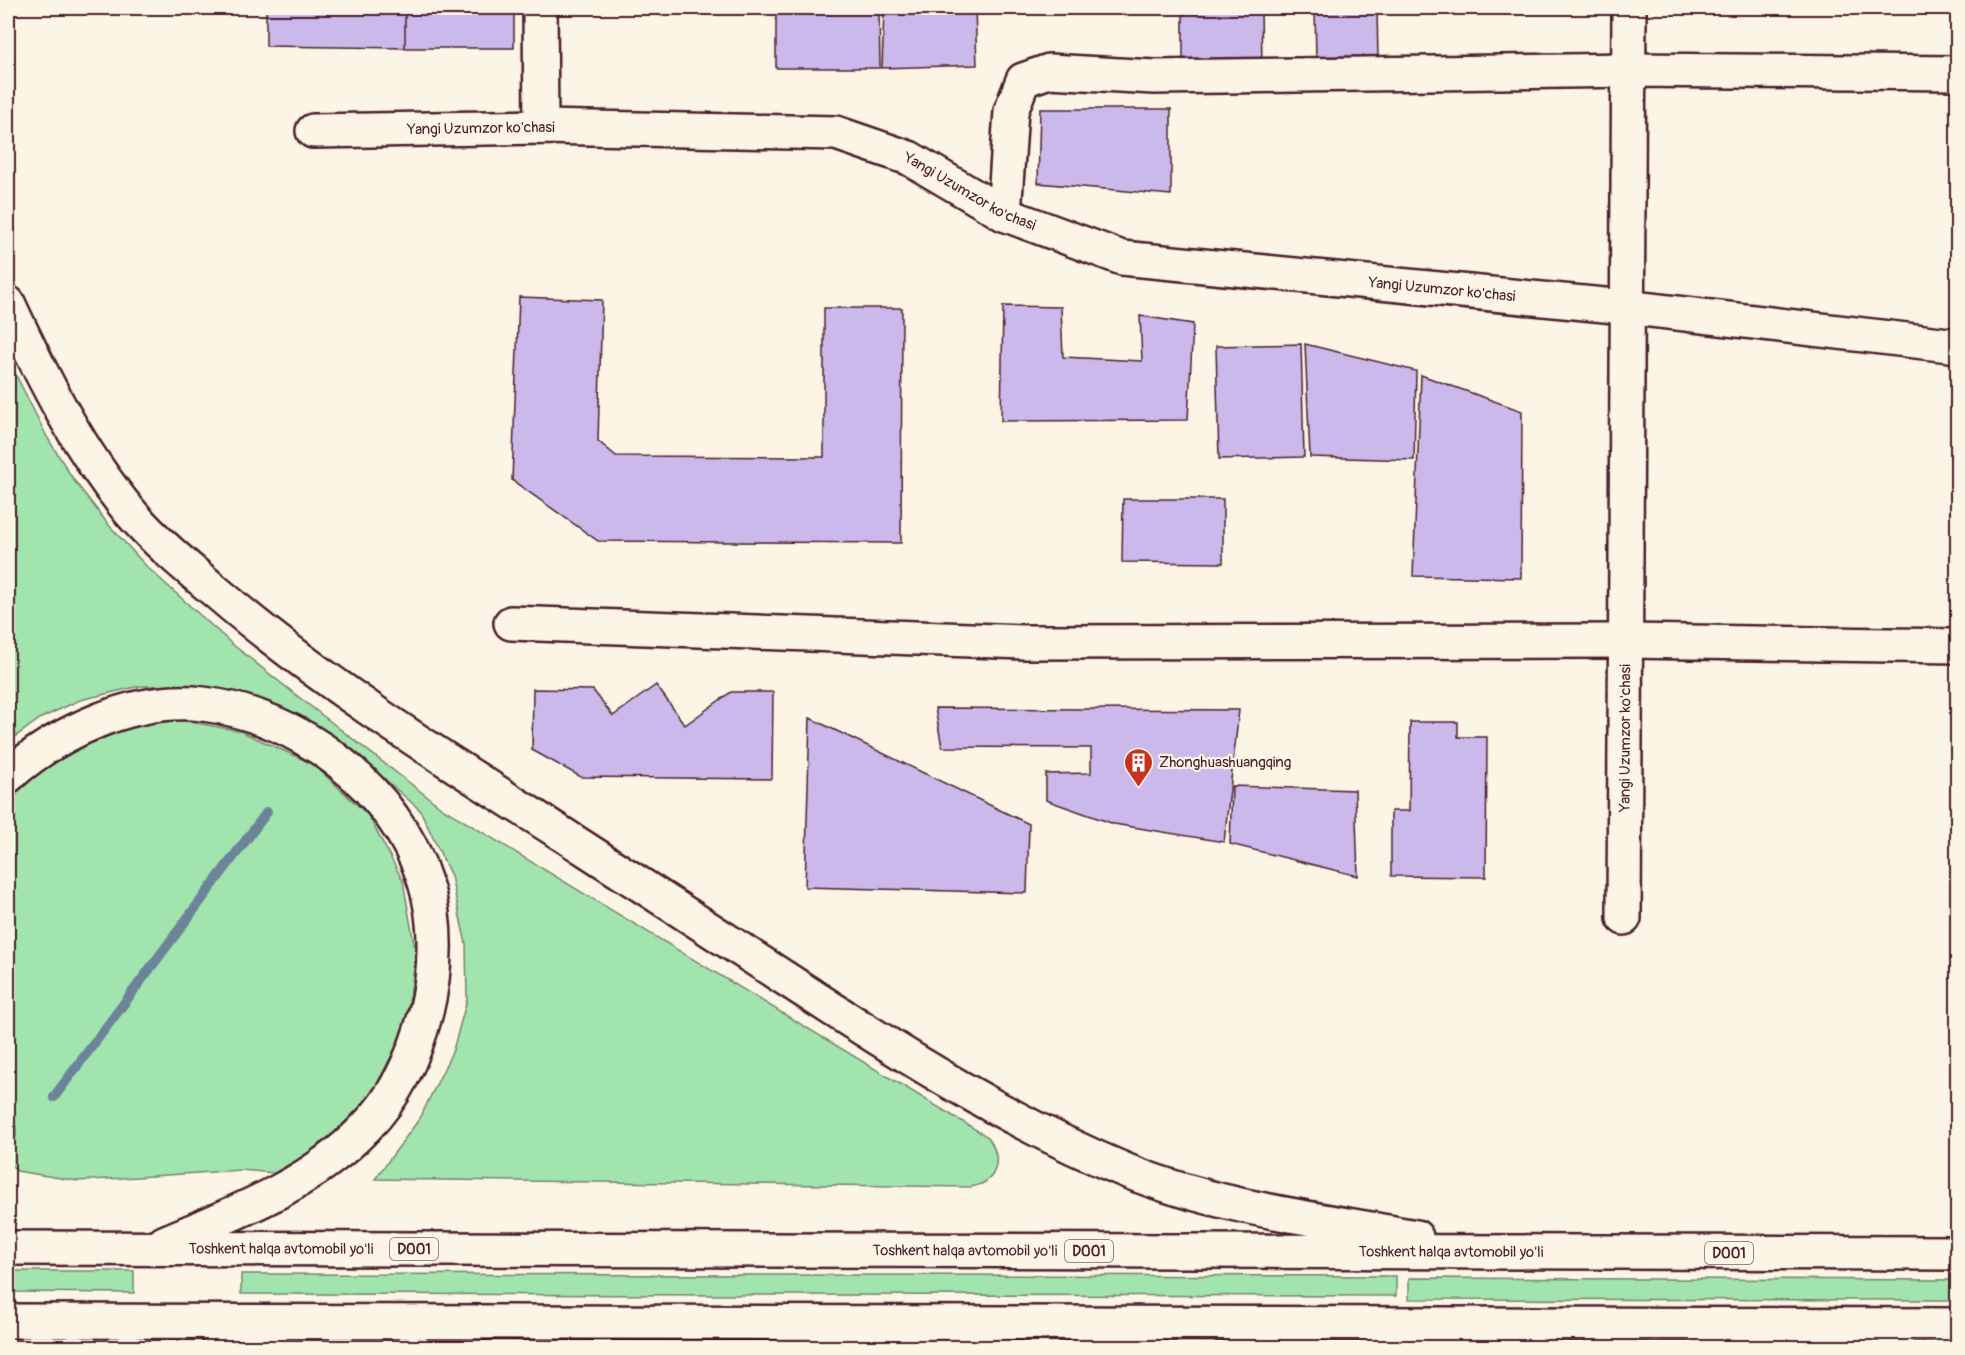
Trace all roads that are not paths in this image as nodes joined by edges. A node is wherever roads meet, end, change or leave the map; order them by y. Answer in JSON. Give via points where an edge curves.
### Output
{"nodes":[{"id":1,"x":540,"y":8,"type":"edge"},
{"id":2,"x":1629,"y":8,"type":"edge"},
{"id":3,"x":1630,"y":70,"type":"junction"},
{"id":4,"x":1958,"y":73,"type":"edge"},
{"id":5,"x":541,"y":128,"type":"junction"},
{"id":6,"x":313,"y":130,"type":"dead end"},
{"id":7,"x":1004,"y":214,"type":"junction"},
{"id":8,"x":8,"y":303,"type":"edge"},
{"id":9,"x":1625,"y":307,"type":"junction"},
{"id":10,"x":1958,"y":346,"type":"edge"},
{"id":11,"x":512,"y":623,"type":"dead end"},
{"id":12,"x":1627,"y":641,"type":"junction"},
{"id":13,"x":1958,"y":646,"type":"edge"},
{"id":14,"x":8,"y":776,"type":"edge"},
{"id":15,"x":1624,"y":918,"type":"dead end"},
{"id":16,"x":8,"y":1248,"type":"edge"},
{"id":17,"x":151,"y":1248,"type":"junction"},
{"id":18,"x":1500,"y":1252,"type":"junction"},
{"id":19,"x":1958,"y":1254,"type":"edge"},
{"id":20,"x":8,"y":1321,"type":"edge"},
{"id":21,"x":158,"y":1321,"type":"junction"},
{"id":22,"x":1540,"y":1324,"type":"junction"},
{"id":23,"x":1958,"y":1325,"type":"edge"},
{"id":24,"x":1896,"y":1336,"type":"edge"},
{"id":25,"x":273,"y":1347,"type":"edge"},
{"id":26,"x":1464,"y":1347,"type":"edge"}],
"edges":[{"from":1,"to":5,"type":"main road"},
{"from":2,"to":3,"type":"main road","name":"Yangi Uzumzor ko'chasi"},
{"from":3,"to":4,"type":"main road"},
{"from":3,"to":7,"type":"main road","via":[[1154,77],[1049,71],[1023,80],[1011,111]]},
{"from":3,"to":9,"type":"main road","name":"Yangi Uzumzor ko'chasi"},
{"from":5,"to":6,"type":"main road","name":"Yangi Uzumzor ko'chasi"},
{"from":5,"to":7,"type":"main road","name":"Yangi Uzumzor ko'chasi","via":[[836,133],[909,158]]},
{"from":7,"to":9,"type":"main road","name":"Yangi Uzumzor ko'chasi","via":[[1122,258]]},
{"from":8,"to":18,"type":"main road","via":[[40,372],[90,457],[125,505],[165,547],[247,619],[377,713],[861,1028],[950,1083],[1053,1136],[1127,1170],[1198,1196]]},
{"from":9,"to":10,"type":"main road"},
{"from":9,"to":12,"type":"main road","name":"Yangi Uzumzor ko'chasi"},
{"from":11,"to":12,"type":"main road","via":[[1024,642]]},
{"from":12,"to":13,"type":"main road"},
{"from":12,"to":15,"type":"main road","name":"Yangi Uzumzor ko'chasi"},
{"from":14,"to":17,"type":"main road","via":[[49,744],[122,713],[201,704],[235,710],[297,734],[357,779],[388,809],[426,883],[434,980],[409,1067],[389,1098],[367,1127],[314,1172],[240,1211]]},
{"from":16,"to":17,"type":"main road","name":"Toshkent halqa avtomobil yo'li","number":"D001"},
{"from":17,"to":18,"type":"main road","name":"Toshkent halqa avtomobil yo'li","number":"D001"},
{"from":18,"to":19,"type":"main road","name":"Toshkent halqa avtomobil yo'li","number":"D001"},
{"from":20,"to":21,"type":"main road"},
{"from":21,"to":22,"type":"main road"},
{"from":21,"to":25,"type":"main road"},
{"from":22,"to":24,"type":"main road"},
{"from":22,"to":26,"type":"main road"},
{"from":23,"to":24,"type":"main road"}]}
